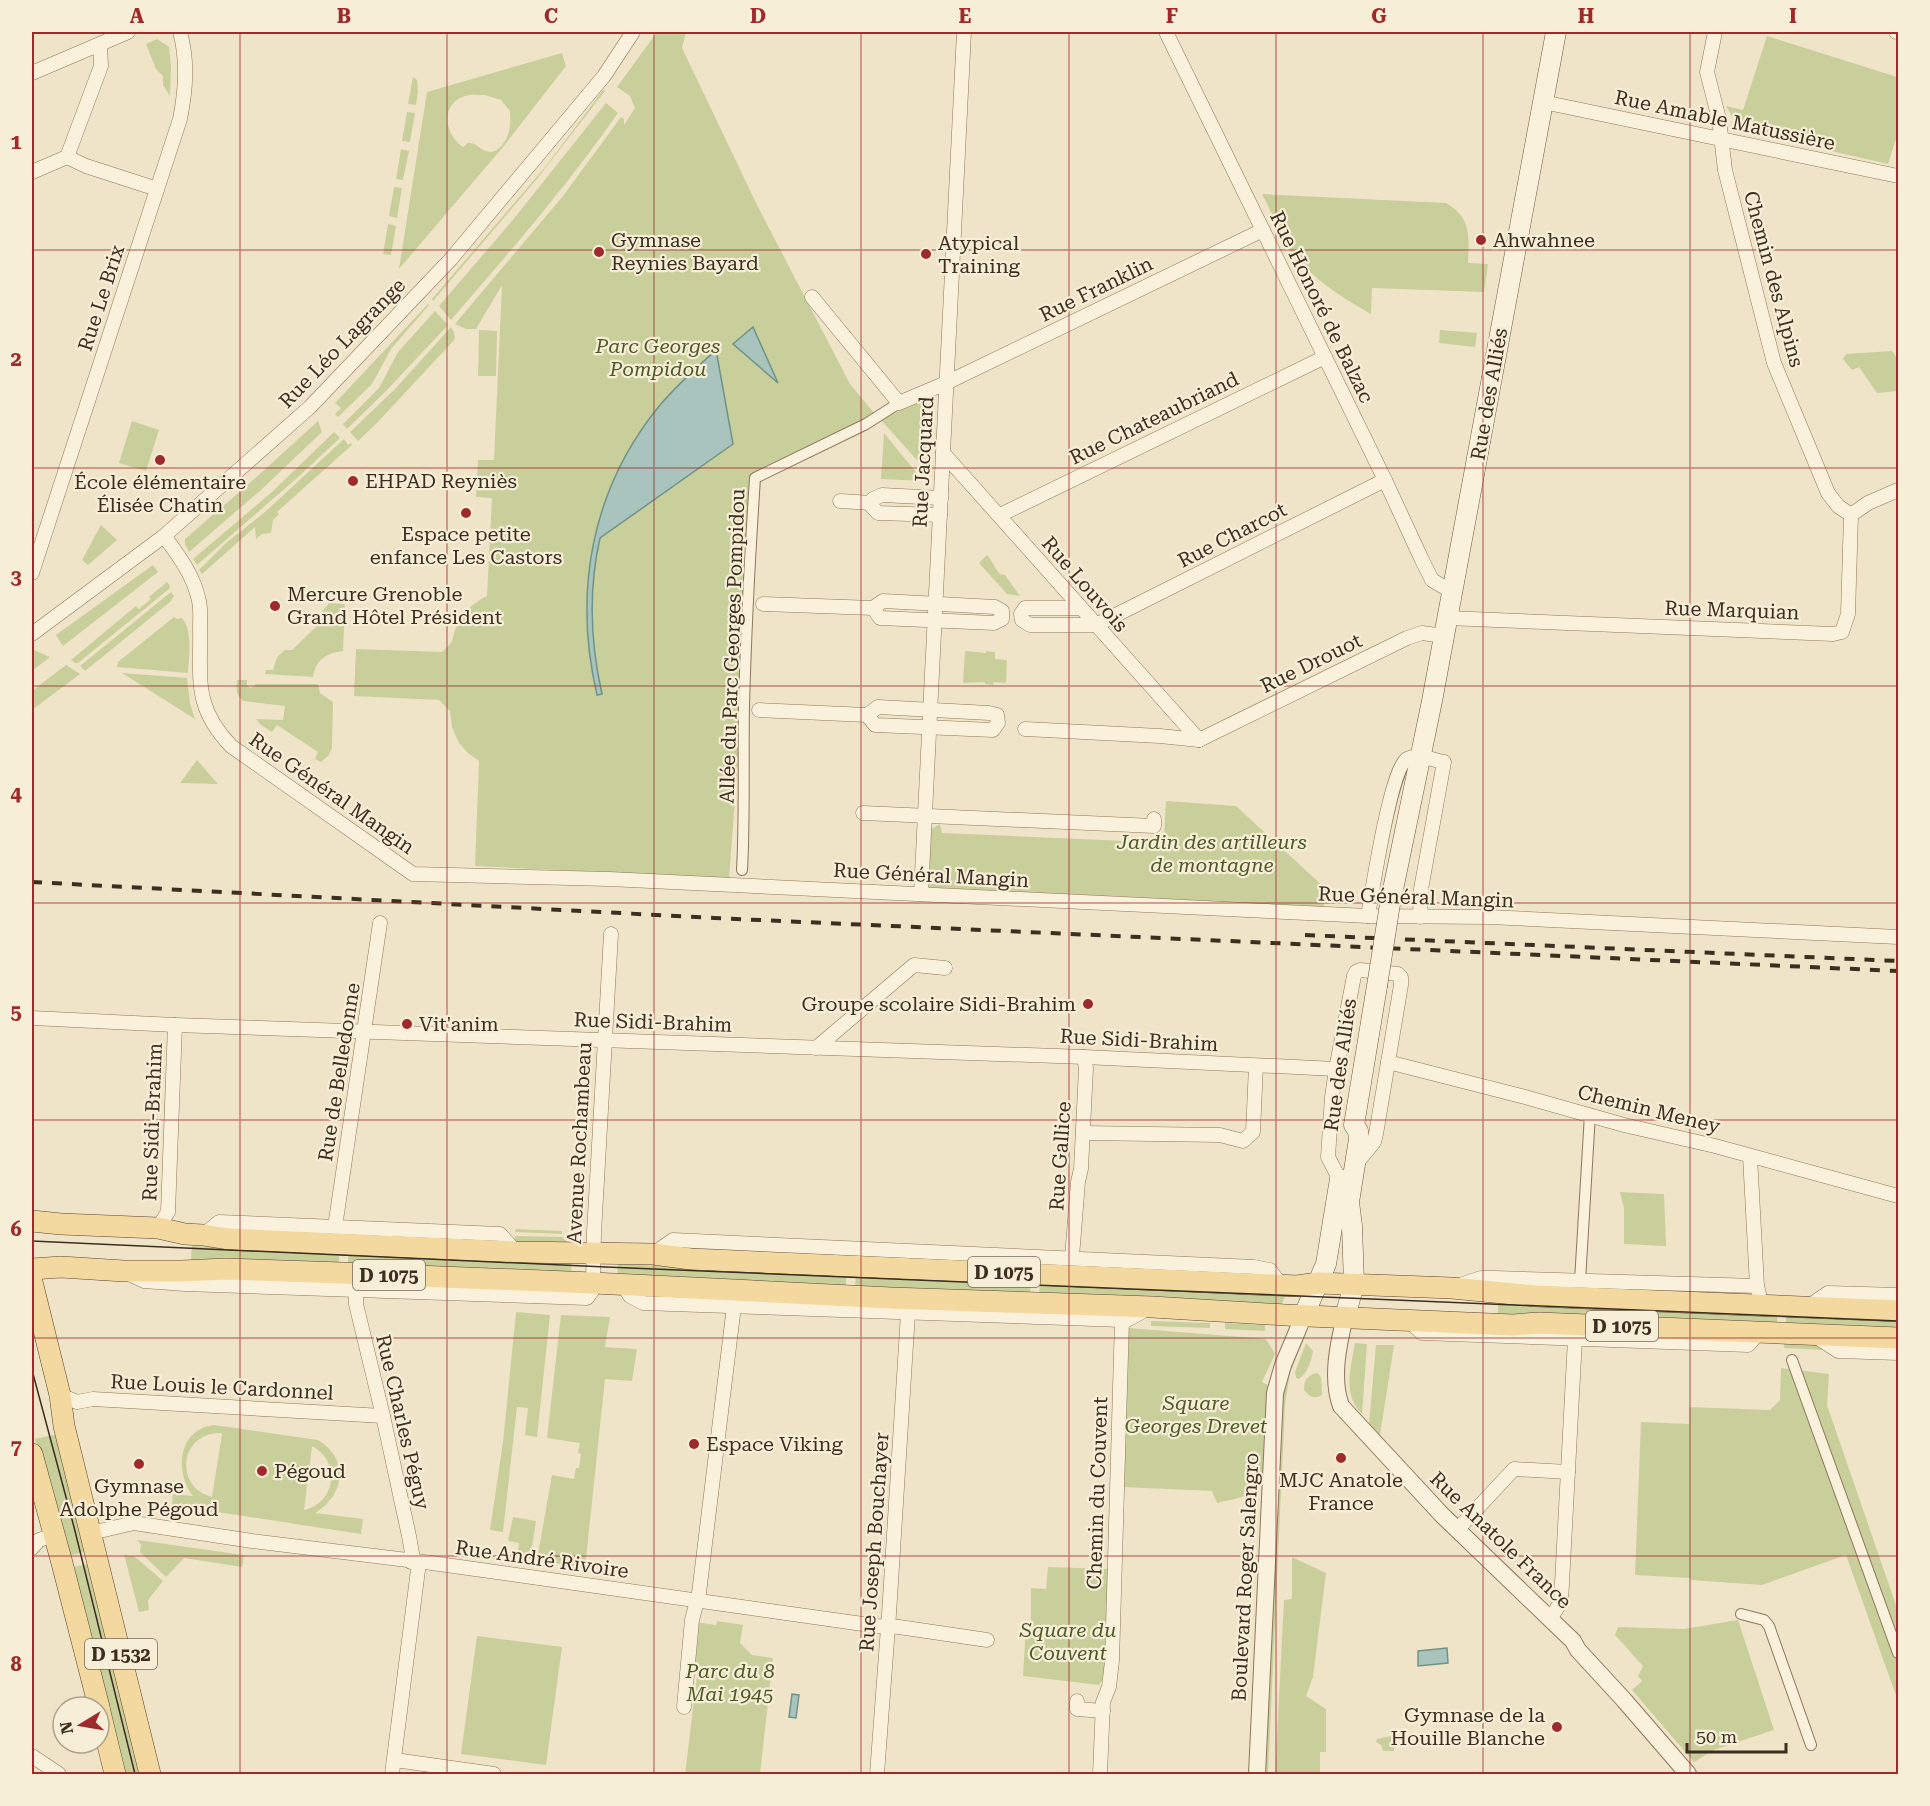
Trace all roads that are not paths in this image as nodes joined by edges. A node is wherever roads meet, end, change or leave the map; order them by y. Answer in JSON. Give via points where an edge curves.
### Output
{"nodes":[{"id":1,"x":128,"y":32,"type":"edge"},
{"id":2,"x":180,"y":32,"type":"edge"},
{"id":3,"x":633,"y":32,"type":"edge"},
{"id":4,"x":964,"y":32,"type":"edge"},
{"id":5,"x":1166,"y":32,"type":"edge"},
{"id":6,"x":1556,"y":32,"type":"edge"},
{"id":7,"x":1716,"y":32,"type":"edge"},
{"id":8,"x":100,"y":44,"type":"junction"},
{"id":9,"x":32,"y":73,"type":"edge"},
{"id":10,"x":1543,"y":102,"type":"junction"},
{"id":11,"x":1722,"y":139,"type":"junction"},
{"id":12,"x":67,"y":157,"type":"junction"},
{"id":13,"x":32,"y":172,"type":"edge"},
{"id":14,"x":1899,"y":176,"type":"edge"},
{"id":15,"x":157,"y":189,"type":"junction"},
{"id":16,"x":1263,"y":230,"type":"junction"},
{"id":17,"x":812,"y":297,"type":"dead end"},
{"id":18,"x":1325,"y":357,"type":"junction"},
{"id":19,"x":946,"y":383,"type":"junction"},
{"id":20,"x":899,"y":404,"type":"junction"},
{"id":21,"x":943,"y":453,"type":"junction"},
{"id":22,"x":1385,"y":480,"type":"junction"},
{"id":23,"x":1899,"y":490,"type":"edge"},
{"id":24,"x":941,"y":498,"type":"junction"},
{"id":25,"x":840,"y":501,"type":"dead end"},
{"id":26,"x":872,"y":503,"type":"junction"},
{"id":27,"x":940,"y":515,"type":"junction"},
{"id":28,"x":1000,"y":515,"type":"junction"},
{"id":29,"x":1851,"y":515,"type":"junction"},
{"id":30,"x":164,"y":536,"type":"junction"},
{"id":31,"x":32,"y":573,"type":"edge"},
{"id":32,"x":1452,"y":592,"type":"junction"},
{"id":33,"x":935,"y":603,"type":"junction"},
{"id":34,"x":763,"y":604,"type":"dead end"},
{"id":35,"x":873,"y":608,"type":"junction"},
{"id":36,"x":1080,"y":608,"type":"junction"},
{"id":37,"x":934,"y":620,"type":"junction"},
{"id":38,"x":1096,"y":625,"type":"junction"},
{"id":39,"x":1445,"y":627,"type":"junction"},
{"id":40,"x":32,"y":634,"type":"edge"},
{"id":41,"x":759,"y":710,"type":"dead end"},
{"id":42,"x":930,"y":710,"type":"junction"},
{"id":43,"x":867,"y":716,"type":"junction"},
{"id":44,"x":929,"y":726,"type":"junction"},
{"id":45,"x":1025,"y":729,"type":"dead end"},
{"id":46,"x":1199,"y":740,"type":"junction"},
{"id":47,"x":1420,"y":757,"type":"junction"},
{"id":48,"x":863,"y":813,"type":"dead end"},
{"id":49,"x":924,"y":816,"type":"junction"},
{"id":50,"x":1154,"y":819,"type":"dead end"},
{"id":51,"x":742,"y":870,"type":"dead end"},
{"id":52,"x":921,"y":894,"type":"junction"},
{"id":53,"x":1368,"y":916,"type":"junction"},
{"id":54,"x":1420,"y":916,"type":"junction"},
{"id":55,"x":380,"y":923,"type":"dead end"},
{"id":56,"x":610,"y":934,"type":"dead end"},
{"id":57,"x":1899,"y":937,"type":"edge"},
{"id":58,"x":945,"y":968,"type":"dead end"},
{"id":59,"x":32,"y":1018,"type":"edge"},
{"id":60,"x":175,"y":1025,"type":"junction"},
{"id":61,"x":365,"y":1031,"type":"junction"},
{"id":62,"x":603,"y":1040,"type":"junction"},
{"id":63,"x":816,"y":1048,"type":"junction"},
{"id":64,"x":1084,"y":1057,"type":"junction"},
{"id":65,"x":1388,"y":1062,"type":"junction"},
{"id":66,"x":1256,"y":1066,"type":"junction"},
{"id":67,"x":1336,"y":1069,"type":"junction"},
{"id":68,"x":1590,"y":1114,"type":"junction"},
{"id":69,"x":1083,"y":1133,"type":"junction"},
{"id":70,"x":1750,"y":1156,"type":"junction"},
{"id":71,"x":1347,"y":1173,"type":"junction"},
{"id":72,"x":1899,"y":1196,"type":"edge"},
{"id":73,"x":32,"y":1221,"type":"edge"},
{"id":74,"x":335,"y":1227,"type":"junction"},
{"id":75,"x":158,"y":1228,"type":"junction"},
{"id":76,"x":202,"y":1235,"type":"junction"},
{"id":77,"x":516,"y":1252,"type":"junction"},
{"id":78,"x":594,"y":1254,"type":"junction"},
{"id":79,"x":653,"y":1254,"type":"junction"},
{"id":80,"x":1072,"y":1257,"type":"junction"},
{"id":81,"x":32,"y":1269,"type":"edge"},
{"id":82,"x":124,"y":1271,"type":"junction"},
{"id":83,"x":524,"y":1281,"type":"junction"},
{"id":84,"x":1580,"y":1281,"type":"junction"},
{"id":85,"x":32,"y":1282,"type":"edge"},
{"id":86,"x":593,"y":1283,"type":"junction"},
{"id":87,"x":1318,"y":1283,"type":"junction"},
{"id":88,"x":1280,"y":1284,"type":"junction"},
{"id":89,"x":1354,"y":1284,"type":"junction"},
{"id":90,"x":623,"y":1285,"type":"junction"},
{"id":91,"x":1452,"y":1288,"type":"junction"},
{"id":92,"x":356,"y":1291,"type":"junction"},
{"id":93,"x":1760,"y":1296,"type":"junction"},
{"id":94,"x":1899,"y":1296,"type":"edge"},
{"id":95,"x":541,"y":1297,"type":"junction"},
{"id":96,"x":734,"y":1306,"type":"junction"},
{"id":97,"x":1152,"y":1307,"type":"junction"},
{"id":98,"x":1806,"y":1308,"type":"junction"},
{"id":99,"x":1899,"y":1311,"type":"edge"},
{"id":100,"x":908,"y":1313,"type":"junction"},
{"id":101,"x":1304,"y":1315,"type":"junction"},
{"id":102,"x":1345,"y":1317,"type":"junction"},
{"id":103,"x":1122,"y":1320,"type":"junction"},
{"id":104,"x":1408,"y":1320,"type":"junction"},
{"id":105,"x":1760,"y":1332,"type":"junction"},
{"id":106,"x":1814,"y":1335,"type":"junction"},
{"id":107,"x":1899,"y":1338,"type":"edge"},
{"id":108,"x":1575,"y":1339,"type":"junction"},
{"id":109,"x":1899,"y":1353,"type":"edge"},
{"id":110,"x":1792,"y":1360,"type":"dead end"},
{"id":111,"x":60,"y":1395,"type":"junction"},
{"id":112,"x":383,"y":1416,"type":"junction"},
{"id":113,"x":32,"y":1454,"type":"edge"},
{"id":114,"x":1568,"y":1472,"type":"junction"},
{"id":115,"x":1457,"y":1530,"type":"junction"},
{"id":116,"x":91,"y":1533,"type":"junction"},
{"id":117,"x":55,"y":1535,"type":"junction"},
{"id":118,"x":32,"y":1548,"type":"edge"},
{"id":119,"x":415,"y":1562,"type":"junction"},
{"id":120,"x":698,"y":1600,"type":"junction"},
{"id":121,"x":1741,"y":1614,"type":"dead end"},
{"id":122,"x":1551,"y":1619,"type":"junction"},
{"id":123,"x":888,"y":1627,"type":"junction"},
{"id":124,"x":987,"y":1640,"type":"dead end"},
{"id":125,"x":1899,"y":1653,"type":"edge"},
{"id":126,"x":96,"y":1695,"type":"edge"},
{"id":127,"x":1077,"y":1701,"type":"dead end"},
{"id":128,"x":684,"y":1707,"type":"dead end"},
{"id":129,"x":1103,"y":1707,"type":"junction"},
{"id":130,"x":1812,"y":1745,"type":"dead end"},
{"id":131,"x":110,"y":1755,"type":"edge"},
{"id":132,"x":32,"y":1756,"type":"edge"},
{"id":133,"x":395,"y":1760,"type":"junction"},
{"id":134,"x":59,"y":1774,"type":"edge"},
{"id":135,"x":115,"y":1774,"type":"edge"},
{"id":136,"x":150,"y":1774,"type":"edge"},
{"id":137,"x":392,"y":1774,"type":"edge"},
{"id":138,"x":494,"y":1774,"type":"edge"},
{"id":139,"x":877,"y":1774,"type":"edge"},
{"id":140,"x":1100,"y":1774,"type":"edge"},
{"id":141,"x":1257,"y":1774,"type":"edge"},
{"id":142,"x":1688,"y":1774,"type":"edge"}],
"edges":[{"from":1,"to":8,"type":"street"},
{"from":2,"to":15,"type":"street","name":"Rue Le Brix","via":[[185,59],[184,99]]},
{"from":3,"to":30,"type":"street","name":"Rue Léo Lagrange","via":[[604,76],[451,259],[310,407]]},
{"from":4,"to":19,"type":"street","name":"Rue Jacquard"},
{"from":5,"to":16,"type":"street","name":"Rue Honoré de Balzac"},
{"from":6,"to":10,"type":"main road","name":"Rue des Alliés"},
{"from":7,"to":11,"type":"street","name":"Chemin des Alpins","via":[[1707,72]]},
{"from":8,"to":9,"type":"street"},
{"from":8,"to":12,"type":"street","via":[[100,66]]},
{"from":10,"to":11,"type":"street","name":"Rue Amable Matussière"},
{"from":10,"to":32,"type":"main road","name":"Rue des Alliés"},
{"from":11,"to":14,"type":"street","name":"Rue Amable Matussière"},
{"from":11,"to":29,"type":"street","name":"Chemin des Alpins","via":[[1725,170],[1774,363],[1828,493]]},
{"from":12,"to":13,"type":"street"},
{"from":12,"to":15,"type":"street"},
{"from":15,"to":31,"type":"street","name":"Rue Le Brix"},
{"from":16,"to":18,"type":"street","name":"Rue Honoré de Balzac"},
{"from":16,"to":19,"type":"street","name":"Rue Franklin"},
{"from":17,"to":20,"type":"street"},
{"from":18,"to":22,"type":"street","name":"Rue Honoré de Balzac"},
{"from":18,"to":28,"type":"street","name":"Rue Chateaubriand"},
{"from":19,"to":20,"type":"street","name":"Rue Franklin"},
{"from":19,"to":21,"type":"street","name":"Rue Jacquard"},
{"from":20,"to":51,"type":"street","name":"Allée du Parc Georges Pompidou","via":[[755,477],[747,606]]},
{"from":21,"to":24,"type":"street","name":"Rue Jacquard"},
{"from":21,"to":28,"type":"street","name":"Rue Louvois"},
{"from":22,"to":32,"type":"street","name":"Rue Honoré de Balzac","via":[[1432,580]]},
{"from":22,"to":38,"type":"street","name":"Rue Charcot"},
{"from":23,"to":29,"type":"street"},
{"from":24,"to":26,"type":"street","via":[[882,495]]},
{"from":24,"to":27,"type":"street","name":"Rue Jacquard"},
{"from":25,"to":26,"type":"street"},
{"from":26,"to":27,"type":"street","via":[[878,513]]},
{"from":27,"to":33,"type":"street","name":"Rue Jacquard"},
{"from":28,"to":36,"type":"street","name":"Rue Louvois"},
{"from":29,"to":39,"type":"street","name":"Rue Marquian","via":[[1848,614],[1842,632]]},
{"from":30,"to":40,"type":"street","name":"Rue Léo Lagrange"},
{"from":30,"to":52,"type":"street","name":"Rue Général Mangin","via":[[197,591],[203,702],[220,734],[231,746],[413,874]]},
{"from":32,"to":39,"type":"main road","name":"Rue des Alliés"},
{"from":33,"to":35,"type":"street","via":[[883,601]]},
{"from":33,"to":37,"type":"street","name":"Rue Jacquard"},
{"from":33,"to":37,"type":"street","via":[[995,607],[1002,611],[1002,619],[994,623]]},
{"from":34,"to":35,"type":"street"},
{"from":35,"to":37,"type":"street","via":[[880,618]]},
{"from":36,"to":38,"type":"street","name":"Rue Louvois"},
{"from":36,"to":38,"type":"street","via":[[1025,608],[1021,614],[1029,625]]},
{"from":37,"to":42,"type":"street","name":"Rue Jacquard"},
{"from":38,"to":46,"type":"street","name":"Rue Louvois"},
{"from":39,"to":46,"type":"street","name":"Rue Drouot","via":[[1407,638]]},
{"from":39,"to":47,"type":"main road","name":"Rue des Alliés"},
{"from":41,"to":43,"type":"street"},
{"from":42,"to":43,"type":"street","via":[[878,707]]},
{"from":42,"to":44,"type":"street","name":"Rue Jacquard"},
{"from":42,"to":44,"type":"street","via":[[989,713],[997,715],[998,723],[993,730]]},
{"from":43,"to":44,"type":"street","via":[[875,725]]},
{"from":44,"to":49,"type":"street","name":"Rue Jacquard"},
{"from":45,"to":46,"type":"street"},
{"from":47,"to":53,"type":"street","via":[[1405,761],[1393,785]]},
{"from":47,"to":54,"type":"street","via":[[1444,762],[1421,889]]},
{"from":47,"to":71,"type":"main road","name":"Rue des Alliés","bridge":true,"via":[[1390,904],[1354,1125],[1347,1129]]},
{"from":48,"to":49,"type":"street"},
{"from":49,"to":50,"type":"street","via":[[1154,826]]},
{"from":49,"to":52,"type":"street","name":"Rue Jacquard"},
{"from":52,"to":53,"type":"street","name":"Rue Général Mangin"},
{"from":53,"to":54,"type":"street","name":"Rue Général Mangin"},
{"from":54,"to":57,"type":"street","name":"Rue Général Mangin"},
{"from":55,"to":61,"type":"street","name":"Rue de Belledonne"},
{"from":56,"to":62,"type":"street","name":"Avenue Rochambeau"},
{"from":58,"to":63,"type":"street","via":[[914,965]]},
{"from":59,"to":60,"type":"street"},
{"from":60,"to":61,"type":"street","name":"Rue Sidi-Brahim"},
{"from":60,"to":75,"type":"street","name":"Rue Sidi-Brahim","via":[[168,1212]]},
{"from":61,"to":62,"type":"street","name":"Rue Sidi-Brahim"},
{"from":61,"to":74,"type":"street","name":"Rue de Belledonne"},
{"from":62,"to":63,"type":"street","name":"Rue Sidi-Brahim"},
{"from":62,"to":78,"type":"street","name":"Avenue Rochambeau"},
{"from":63,"to":64,"type":"street","name":"Rue Sidi-Brahim"},
{"from":64,"to":66,"type":"street","name":"Rue Sidi-Brahim"},
{"from":64,"to":69,"type":"street","name":"Rue Gallice"},
{"from":65,"to":67,"type":"street","name":"Rue des Alliés","via":[[1401,977],[1360,970],[1354,976]]},
{"from":65,"to":68,"type":"street","name":"Chemin Meney"},
{"from":65,"to":71,"type":"street","name":"Rue des Alliés","via":[[1374,1142]]},
{"from":66,"to":67,"type":"street","name":"Rue Sidi-Brahim"},
{"from":66,"to":69,"type":"street","via":[[1253,1132],[1243,1140],[1220,1135]]},
{"from":67,"to":71,"type":"street","name":"Rue des Alliés","via":[[1328,1157]]},
{"from":68,"to":70,"type":"street","name":"Chemin Meney"},
{"from":68,"to":84,"type":"street"},
{"from":69,"to":80,"type":"street","name":"Rue Gallice"},
{"from":70,"to":72,"type":"street","name":"Chemin Meney"},
{"from":70,"to":93,"type":"street"},
{"from":71,"to":87,"type":"main road","name":"Rue des Alliés"},
{"from":71,"to":89,"type":"main road","name":"Rue des Alliés"},
{"from":73,"to":75,"type":"main road","number":"D 1075"},
{"from":74,"to":76,"type":"street","via":[[219,1222]]},
{"from":74,"to":77,"type":"street","via":[[500,1234]]},
{"from":75,"to":76,"type":"main road","number":"D 1075"},
{"from":76,"to":77,"type":"main road","number":"D 1075"},
{"from":77,"to":78,"type":"main road","number":"D 1075"},
{"from":78,"to":79,"type":"main road","number":"D 1075"},
{"from":78,"to":86,"type":"street","name":"Avenue Rochambeau"},
{"from":79,"to":80,"type":"street","via":[[673,1240]]},
{"from":79,"to":88,"type":"main road","number":"D 1075","via":[[691,1259]]},
{"from":80,"to":88,"type":"street","via":[[1254,1267],[1270,1270]]},
{"from":81,"to":82,"type":"main road","number":"D 1075"},
{"from":82,"to":83,"type":"main road","number":"D 1075","via":[[226,1269]]},
{"from":82,"to":92,"type":"street","via":[[144,1281]]},
{"from":83,"to":86,"type":"main road","number":"D 1075"},
{"from":83,"to":95,"type":"street"},
{"from":84,"to":91,"type":"street","via":[[1481,1278]]},
{"from":84,"to":93,"type":"street"},
{"from":85,"to":111,"type":"main road","number":"D 1532"},
{"from":86,"to":90,"type":"main road","number":"D 1075"},
{"from":86,"to":95,"type":"street","via":[[587,1298]]},
{"from":87,"to":88,"type":"main road","number":"D 1075"},
{"from":87,"to":89,"type":"main road","number":"D 1075"},
{"from":87,"to":101,"type":"main road","name":"Rue des Alliés"},
{"from":89,"to":91,"type":"main road","number":"D 1075"},
{"from":89,"to":102,"type":"main road","name":"Rue des Alliés"},
{"from":90,"to":96,"type":"street","via":[[630,1296],[643,1303]]},
{"from":90,"to":97,"type":"main road","number":"D 1075"},
{"from":91,"to":93,"type":"main road","number":"D 1075","via":[[1535,1296]]},
{"from":92,"to":95,"type":"street"},
{"from":92,"to":112,"type":"street","name":"Rue Charles Péguy"},
{"from":93,"to":98,"type":"main road","number":"D 1075"},
{"from":94,"to":98,"type":"street","via":[[1827,1293]]},
{"from":96,"to":100,"type":"street"},
{"from":96,"to":120,"type":"street"},
{"from":97,"to":101,"type":"main road","number":"D 1075"},
{"from":97,"to":103,"type":"street"},
{"from":98,"to":99,"type":"main road","number":"D 1075"},
{"from":100,"to":103,"type":"street"},
{"from":100,"to":123,"type":"street","name":"Rue Joseph Bouchayer"},
{"from":101,"to":102,"type":"main road","number":"D 1075"},
{"from":101,"to":141,"type":"street","name":"Boulevard Roger Salengro","via":[[1275,1393]]},
{"from":102,"to":104,"type":"main road","number":"D 1075"},
{"from":102,"to":115,"type":"street","name":"Rue Anatole France","via":[[1336,1385],[1341,1406]]},
{"from":103,"to":129,"type":"street","name":"Chemin du Couvent","via":[[1112,1661]]},
{"from":104,"to":105,"type":"main road","number":"D 1075"},
{"from":104,"to":108,"type":"street","via":[[1422,1333]]},
{"from":105,"to":106,"type":"main road","number":"D 1075"},
{"from":105,"to":108,"type":"street","via":[[1748,1345]]},
{"from":106,"to":107,"type":"main road","number":"D 1075"},
{"from":106,"to":109,"type":"street","via":[[1838,1351]]},
{"from":108,"to":114,"type":"street"},
{"from":110,"to":125,"type":"street"},
{"from":111,"to":112,"type":"street","name":"Rue Louis le Cardonnel","via":[[77,1402],[93,1399]]},
{"from":111,"to":116,"type":"main road","number":"D 1532"},
{"from":112,"to":119,"type":"street","name":"Rue Charles Péguy"},
{"from":113,"to":117,"type":"main road","number":"D 1532"},
{"from":114,"to":115,"type":"street","via":[[1514,1469]]},
{"from":114,"to":122,"type":"street","via":[[1561,1602]]},
{"from":115,"to":122,"type":"street","name":"Rue Anatole France"},
{"from":116,"to":119,"type":"street","name":"Rue André Rivoire","via":[[134,1523]]},
{"from":116,"to":136,"type":"main road","number":"D 1532"},
{"from":117,"to":118,"type":"street","via":[[39,1540]]},
{"from":117,"to":126,"type":"main road","number":"D 1532"},
{"from":119,"to":120,"type":"street","name":"Rue André Rivoire"},
{"from":119,"to":133,"type":"street","name":"Rue Charles Péguy"},
{"from":120,"to":123,"type":"street","name":"Rue André Rivoire"},
{"from":120,"to":128,"type":"street","via":[[692,1620]]},
{"from":121,"to":130,"type":"street","via":[[1764,1620],[1769,1626]]},
{"from":122,"to":142,"type":"street","name":"Rue Anatole France"},
{"from":123,"to":124,"type":"street","name":"Rue André Rivoire"},
{"from":123,"to":139,"type":"street","name":"Rue Joseph Bouchayer"},
{"from":127,"to":129,"type":"street","via":[[1077,1709]]},
{"from":129,"to":140,"type":"street","name":"Chemin du Couvent"},
{"from":131,"to":135,"type":"main road","number":"D 1532"},
{"from":132,"to":134,"type":"street"},
{"from":133,"to":137,"type":"street","name":"Rue Charles Péguy"},
{"from":133,"to":138,"type":"street"}]}
